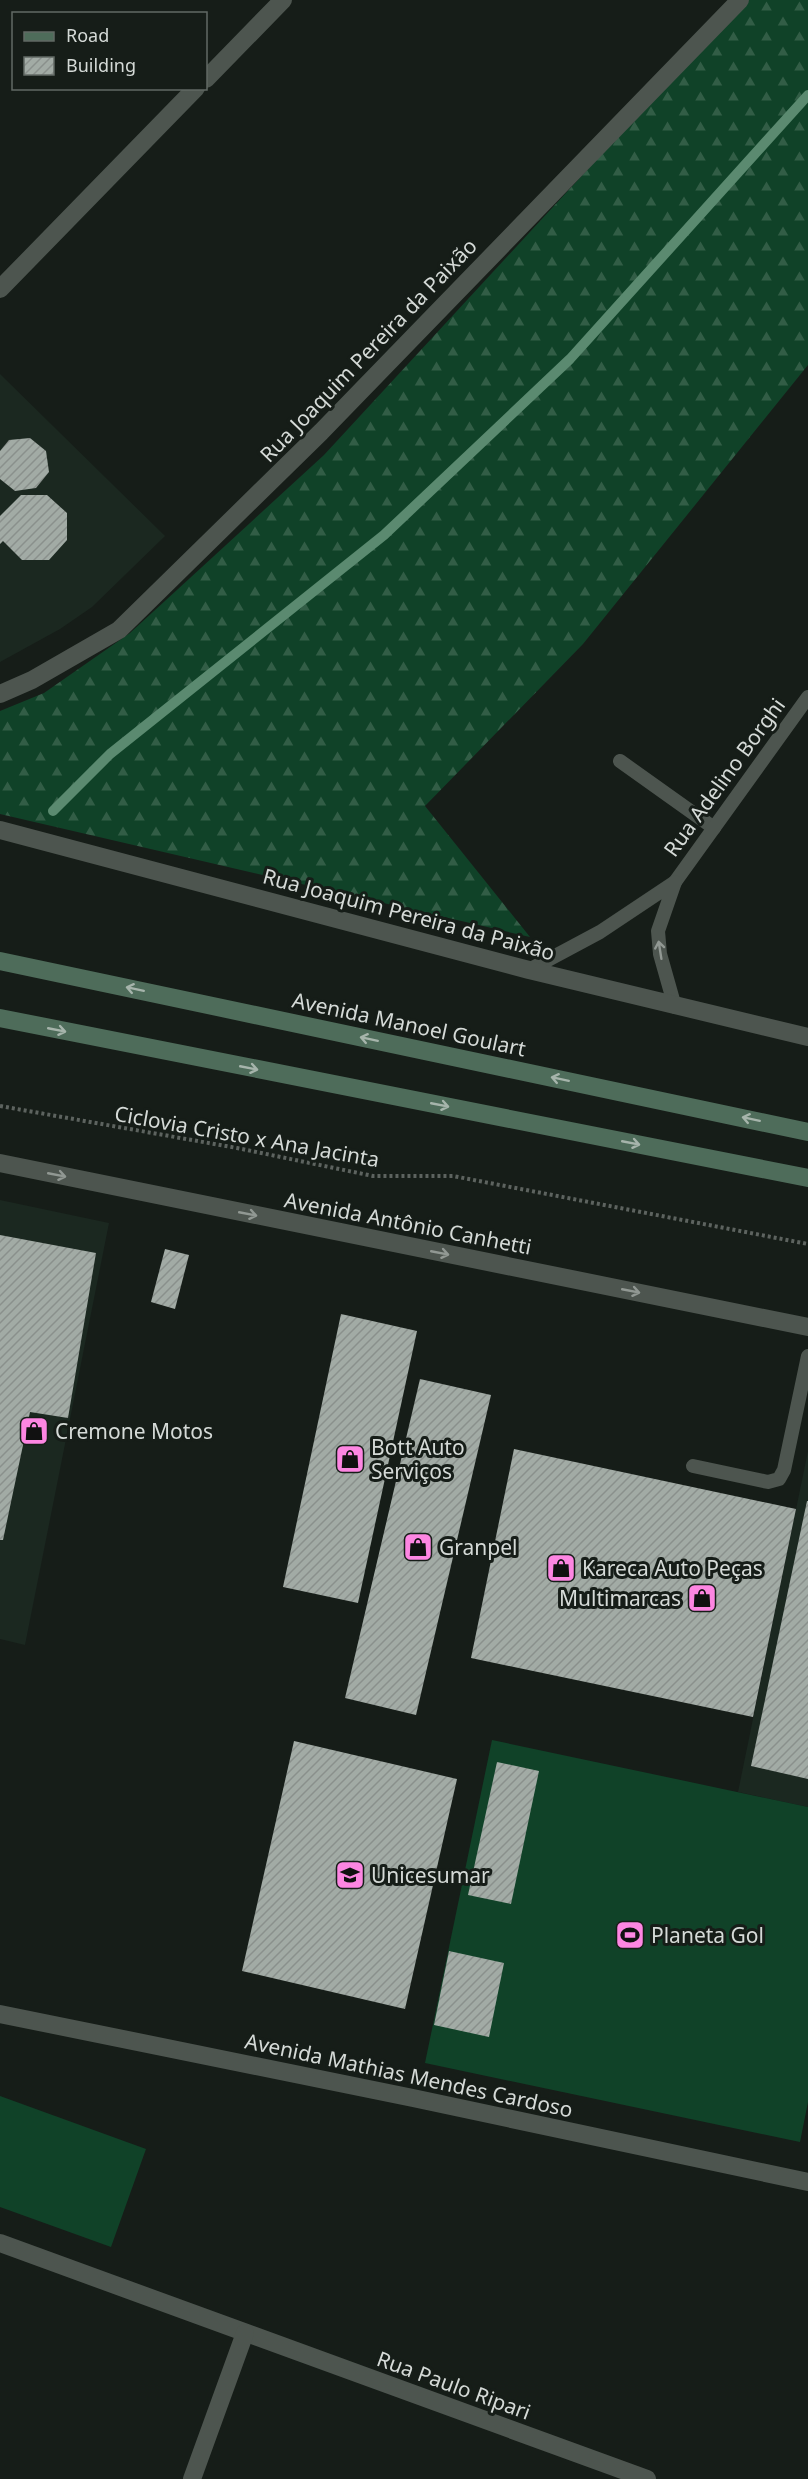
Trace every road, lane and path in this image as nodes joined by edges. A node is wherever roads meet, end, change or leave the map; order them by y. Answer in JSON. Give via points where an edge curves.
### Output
{"nodes":[{"id":1,"x":282,"y":0,"type":"edge"},
{"id":2,"x":735,"y":3,"type":"edge"},
{"id":3,"x":207,"y":78,"type":"edge"},
{"id":4,"x":194,"y":90,"type":"edge"},
{"id":5,"x":0,"y":289,"type":"edge"},
{"id":6,"x":0,"y":694,"type":"edge"},
{"id":7,"x":808,"y":697,"type":"edge"},
{"id":8,"x":620,"y":761,"type":"dead end"},
{"id":9,"x":714,"y":828,"type":"junction"},
{"id":10,"x":0,"y":830,"type":"edge"},
{"id":11,"x":675,"y":882,"type":"junction"},
{"id":12,"x":0,"y":961,"type":"edge"},
{"id":13,"x":529,"y":970,"type":"junction"},
{"id":14,"x":675,"y":1007,"type":"junction"},
{"id":15,"x":0,"y":1018,"type":"edge"},
{"id":16,"x":808,"y":1037,"type":"edge"},
{"id":17,"x":0,"y":1106,"type":"edge"},
{"id":18,"x":808,"y":1131,"type":"edge"},
{"id":19,"x":0,"y":1163,"type":"edge"},
{"id":20,"x":808,"y":1178,"type":"edge"},
{"id":21,"x":808,"y":1244,"type":"edge"},
{"id":22,"x":808,"y":1327,"type":"edge"},
{"id":23,"x":808,"y":1356,"type":"edge"},
{"id":24,"x":693,"y":1466,"type":"dead end"},
{"id":25,"x":0,"y":2014,"type":"edge"},
{"id":26,"x":808,"y":2182,"type":"edge"},
{"id":27,"x":0,"y":2243,"type":"edge"},
{"id":28,"x":245,"y":2333,"type":"junction"},
{"id":29,"x":192,"y":2479,"type":"edge"},
{"id":30,"x":647,"y":2479,"type":"edge"}],
"edges":[{"from":1,"to":3,"type":"street"},
{"from":2,"to":6,"type":"street","name":"Rua Joaquim Pereira da Paixão","via":[[321,432],[119,630]]},
{"from":4,"to":5,"type":"street"},
{"from":7,"to":9,"type":"lane","name":"Rua Adelino Borghi"},
{"from":8,"to":9,"type":"lane"},
{"from":9,"to":11,"type":"lane","name":"Rua Adelino Borghi"},
{"from":10,"to":13,"type":"street","name":"Rua Joaquim Pereira da Paixão"},
{"from":11,"to":13,"type":"lane","via":[[600,932]]},
{"from":14,"to":11,"type":"lane","one_way":true,"via":[[660,954],[658,931]]},
{"from":18,"to":12,"type":"main road","name":"Avenida Manoel Goulart","one_way":true},
{"from":13,"to":14,"type":"street","name":"Rua Joaquim Pereira da Paixão"},
{"from":14,"to":16,"type":"street","name":"Rua Joaquim Pereira da Paixão"},
{"from":15,"to":20,"type":"main road","one_way":true},
{"from":17,"to":21,"type":"path","name":"Ciclovia Cristo x Ana Jacinta","via":[[373,1176],[453,1176]]},
{"from":19,"to":22,"type":"street","name":"Avenida Antônio Canhetti","one_way":true},
{"from":23,"to":24,"type":"lane","via":[[779,1479],[768,1482]]},
{"from":25,"to":26,"type":"street","name":"Avenida Mathias Mendes Cardoso"},
{"from":27,"to":28,"type":"street","name":"Rua Paulo Ripari"},
{"from":28,"to":29,"type":"street"},
{"from":28,"to":30,"type":"street","name":"Rua Paulo Ripari"}]}
